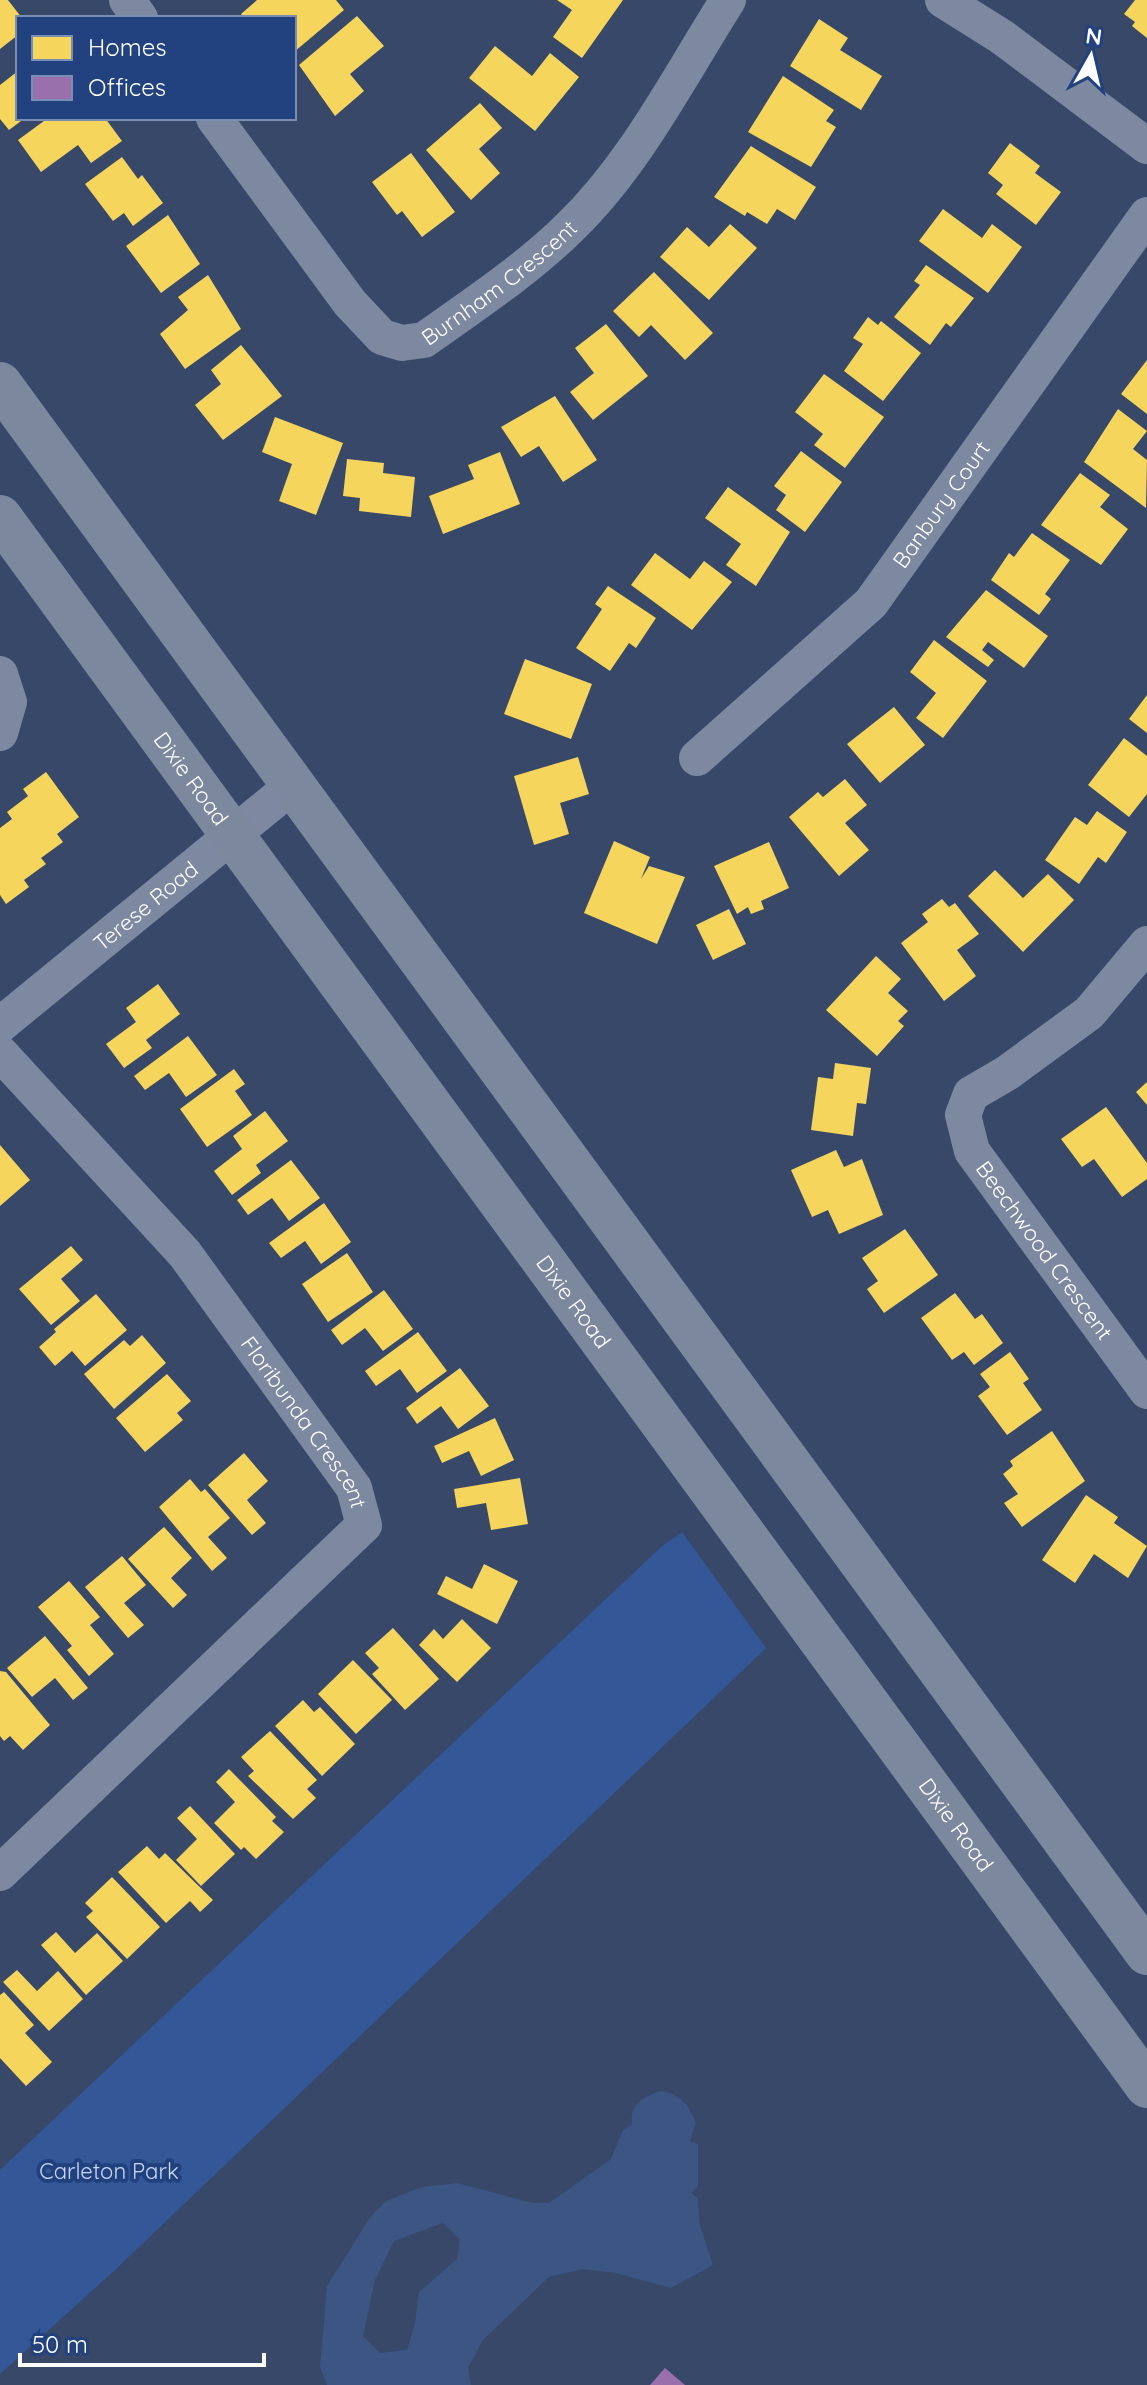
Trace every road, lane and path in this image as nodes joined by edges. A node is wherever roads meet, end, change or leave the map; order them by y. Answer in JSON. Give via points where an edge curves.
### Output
{"nodes":[{"id":1,"x":728,"y":0,"type":"edge"},
{"id":2,"x":943,"y":0,"type":"edge"},
{"id":3,"x":215,"y":120,"type":"edge"},
{"id":4,"x":1147,"y":146,"type":"edge"},
{"id":5,"x":1147,"y":215,"type":"edge"},
{"id":6,"x":0,"y":384,"type":"edge"},
{"id":7,"x":0,"y":517,"type":"edge"},
{"id":8,"x":0,"y":674,"type":"edge"},
{"id":9,"x":0,"y":733,"type":"edge"},
{"id":10,"x":697,"y":758,"type":"dead end"},
{"id":11,"x":291,"y":787,"type":"junction"},
{"id":12,"x":231,"y":834,"type":"junction"},
{"id":13,"x":1147,"y":944,"type":"edge"},
{"id":14,"x":0,"y":1025,"type":"edge"},
{"id":15,"x":0,"y":1053,"type":"edge"},
{"id":16,"x":1147,"y":1391,"type":"edge"},
{"id":17,"x":0,"y":1873,"type":"edge"},
{"id":18,"x":1147,"y":1953,"type":"edge"},
{"id":19,"x":1147,"y":2086,"type":"edge"}],
"edges":[{"from":1,"to":3,"type":"street","name":"Burnham Crescent","via":[[631,155],[601,193],[569,228],[424,340],[402,343],[382,337],[350,303]]},
{"from":2,"to":4,"type":"street","via":[[1002,37]]},
{"from":5,"to":10,"type":"street","name":"Banbury Court","via":[[871,603]]},
{"from":6,"to":11,"type":"main road"},
{"from":7,"to":12,"type":"main road","name":"Dixie Road"},
{"from":8,"to":9,"type":"street","via":[[9,702]]},
{"from":11,"to":12,"type":"street","name":"Terese Road"},
{"from":11,"to":18,"type":"main road"},
{"from":12,"to":14,"type":"street","name":"Terese Road"},
{"from":12,"to":19,"type":"main road","name":"Dixie Road"},
{"from":13,"to":16,"type":"street","name":"Beechwood Crescent","via":[[1089,1013],[971,1094],[963,1115],[972,1151]]},
{"from":15,"to":17,"type":"street","name":"Floribunda Crescent","via":[[185,1254],[354,1488],[364,1525]]}]}
